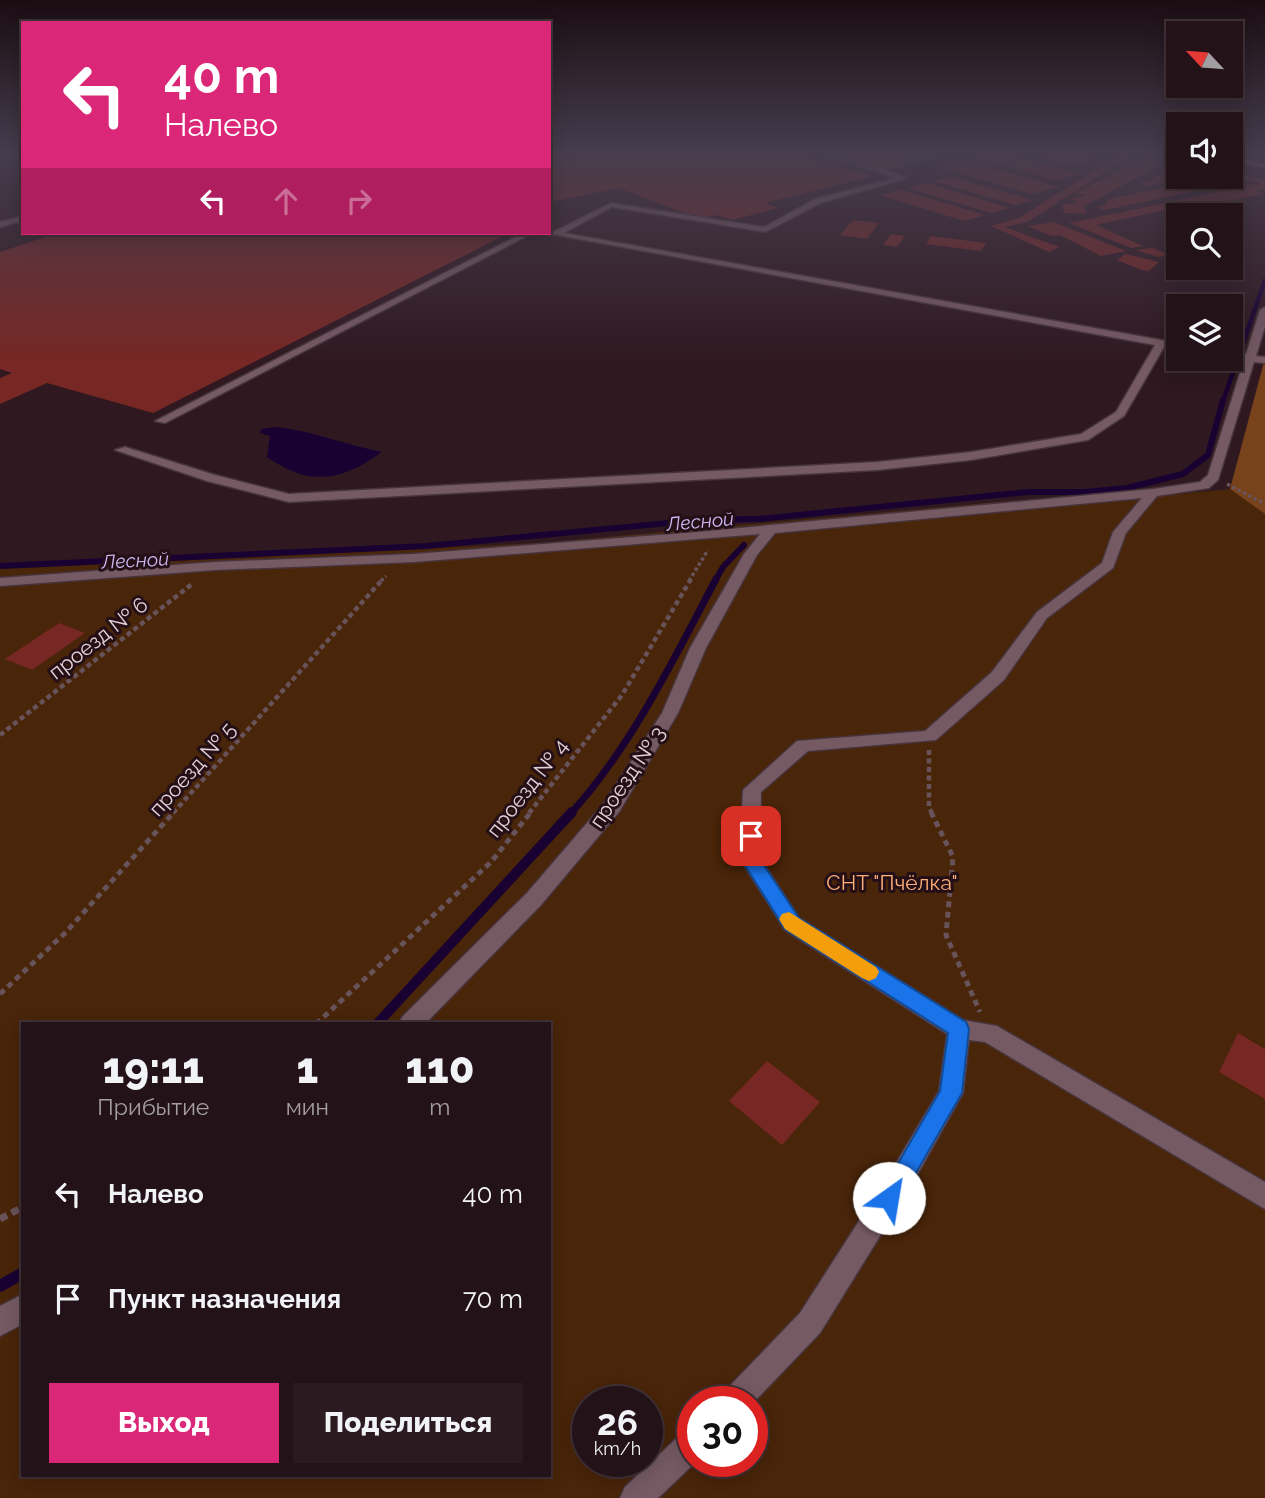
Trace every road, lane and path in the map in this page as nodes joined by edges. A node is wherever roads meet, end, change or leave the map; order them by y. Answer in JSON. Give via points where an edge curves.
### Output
{"nodes":[{"id":1,"x":574,"y":223,"type":"edge"},
{"id":2,"x":721,"y":223,"type":"edge"},
{"id":3,"x":778,"y":223,"type":"edge"},
{"id":4,"x":553,"y":233,"type":"edge"},
{"id":5,"x":524,"y":235,"type":"edge"},
{"id":6,"x":1265,"y":310,"type":"edge"},
{"id":7,"x":1161,"y":343,"type":"junction"},
{"id":8,"x":1166,"y":344,"type":"edge"},
{"id":9,"x":1258,"y":359,"type":"edge"},
{"id":10,"x":161,"y":421,"type":"dead end"},
{"id":11,"x":121,"y":450,"type":"dead end"},
{"id":12,"x":1214,"y":477,"type":"junction"},
{"id":13,"x":1153,"y":493,"type":"junction"},
{"id":14,"x":1265,"y":504,"type":"edge"},
{"id":15,"x":771,"y":529,"type":"junction"},
{"id":16,"x":717,"y":534,"type":"junction"},
{"id":17,"x":401,"y":559,"type":"junction"},
{"id":18,"x":215,"y":566,"type":"junction"},
{"id":19,"x":0,"y":582,"type":"edge"},
{"id":20,"x":0,"y":735,"type":"edge"},
{"id":21,"x":930,"y":736,"type":"junction"},
{"id":22,"x":0,"y":994,"type":"edge"},
{"id":23,"x":318,"y":1022,"type":"edge"},
{"id":24,"x":412,"y":1022,"type":"edge"},
{"id":25,"x":959,"y":1029,"type":"junction"},
{"id":26,"x":989,"y":1033,"type":"junction"},
{"id":27,"x":1265,"y":1196,"type":"edge"},
{"id":28,"x":21,"y":1208,"type":"edge"},
{"id":29,"x":0,"y":1219,"type":"edge"},
{"id":30,"x":21,"y":1309,"type":"edge"},
{"id":31,"x":0,"y":1322,"type":"edge"},
{"id":32,"x":749,"y":1386,"type":"edge"},
{"id":33,"x":677,"y":1459,"type":"edge"},
{"id":34,"x":636,"y":1498,"type":"edge"}],
"edges":[{"from":1,"to":4,"type":"street"},
{"from":2,"to":3,"type":"street","via":[[765,230]]},
{"from":4,"to":7,"type":"street"},
{"from":5,"to":10,"type":"street"},
{"from":6,"to":9,"type":"street"},
{"from":7,"to":8,"type":"street"},
{"from":7,"to":11,"type":"street","via":[[1120,414],[1084,437],[877,466],[289,498]]},
{"from":9,"to":12,"type":"street"},
{"from":12,"to":13,"type":"street","via":[[1204,485]]},
{"from":12,"to":14,"type":"path"},
{"from":13,"to":15,"type":"street"},
{"from":13,"to":21,"type":"street","via":[[1120,531],[1108,565],[1042,615],[998,676]]},
{"from":15,"to":16,"type":"street"},
{"from":15,"to":24,"type":"street","name":"проезд № 3","via":[[751,554],[698,648],[670,713],[612,807],[534,899]]},
{"from":16,"to":17,"type":"street"},
{"from":16,"to":23,"type":"path","name":"проезд № 4","via":[[622,695],[491,862]]},
{"from":17,"to":18,"type":"street"},
{"from":17,"to":22,"type":"path","name":"проезд № 5","via":[[66,932]]},
{"from":18,"to":19,"type":"street"},
{"from":18,"to":20,"type":"path","name":"проезд № 6"},
{"from":21,"to":25,"type":"street","via":[[803,745],[752,790],[750,859],[792,924]]},
{"from":21,"to":26,"type":"path","via":[[929,808],[953,857],[946,935]]},
{"from":25,"to":26,"type":"street"},
{"from":25,"to":32,"type":"street","via":[[951,1093],[902,1177],[810,1323]]},
{"from":26,"to":27,"type":"street"},
{"from":28,"to":29,"type":"path"},
{"from":30,"to":31,"type":"street"},
{"from":33,"to":34,"type":"street"}]}
